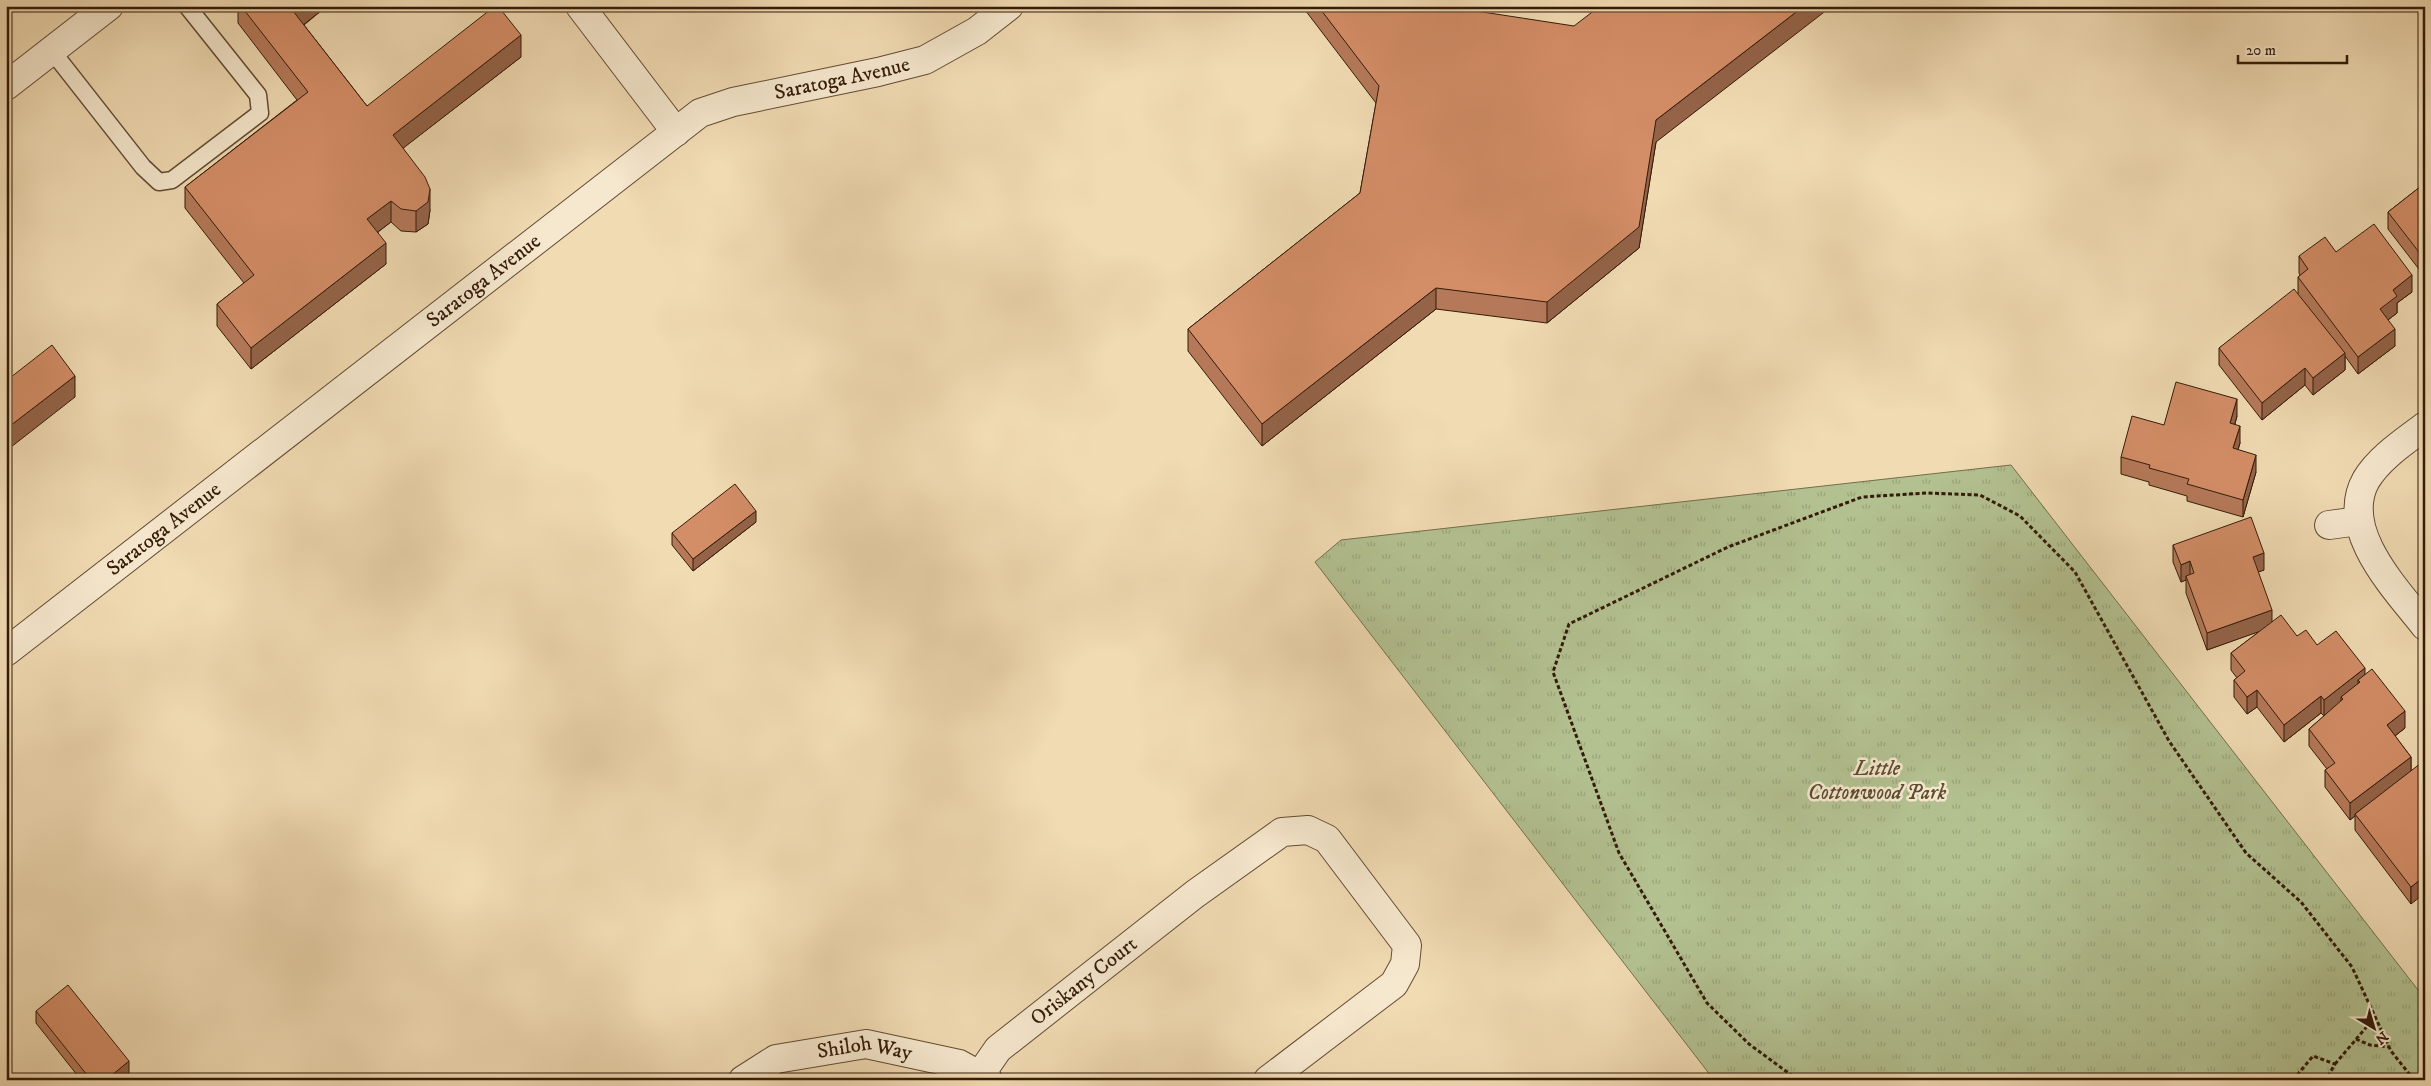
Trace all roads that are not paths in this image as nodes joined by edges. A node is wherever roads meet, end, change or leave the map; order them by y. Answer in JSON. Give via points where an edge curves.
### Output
{"nodes":[{"id":1,"x":109,"y":6,"type":"edge"},
{"id":2,"x":187,"y":6,"type":"edge"},
{"id":3,"x":580,"y":6,"type":"edge"},
{"id":4,"x":1009,"y":6,"type":"edge"},
{"id":5,"x":52,"y":51,"type":"junction"},
{"id":6,"x":6,"y":86,"type":"edge"},
{"id":7,"x":676,"y":132,"type":"junction"},
{"id":8,"x":2425,"y":426,"type":"edge"},
{"id":9,"x":2359,"y":521,"type":"junction"},
{"id":10,"x":2328,"y":524,"type":"dead end"},
{"id":11,"x":2425,"y":626,"type":"edge"},
{"id":12,"x":6,"y":652,"type":"edge"},
{"id":13,"x":970,"y":1075,"type":"edge"},
{"id":14,"x":743,"y":1080,"type":"edge"},
{"id":15,"x":1268,"y":1080,"type":"edge"}],
"edges":[{"from":1,"to":5,"type":"street"},
{"from":2,"to":5,"type":"lane","via":[[258,95],[260,113],[172,180],[159,182],[144,167]]},
{"from":3,"to":7,"type":"street"},
{"from":4,"to":7,"type":"street","name":"Saratoga Avenue","via":[[977,31],[925,60],[733,102],[700,113]]},
{"from":5,"to":6,"type":"street"},
{"from":7,"to":12,"type":"street","name":"Saratoga Avenue"},
{"from":8,"to":9,"type":"street","via":[[2380,463],[2366,480],[2359,500]]},
{"from":9,"to":10,"type":"street"},
{"from":9,"to":11,"type":"street","via":[[2373,556]]},
{"from":13,"to":14,"type":"street","name":"Shiloh Way","via":[[866,1044],[776,1059]]},
{"from":13,"to":15,"type":"street","name":"Oriskany Court","via":[[998,1049],[1195,894],[1282,832],[1308,830],[1327,839],[1408,945],[1405,964],[1394,984]]}]}
